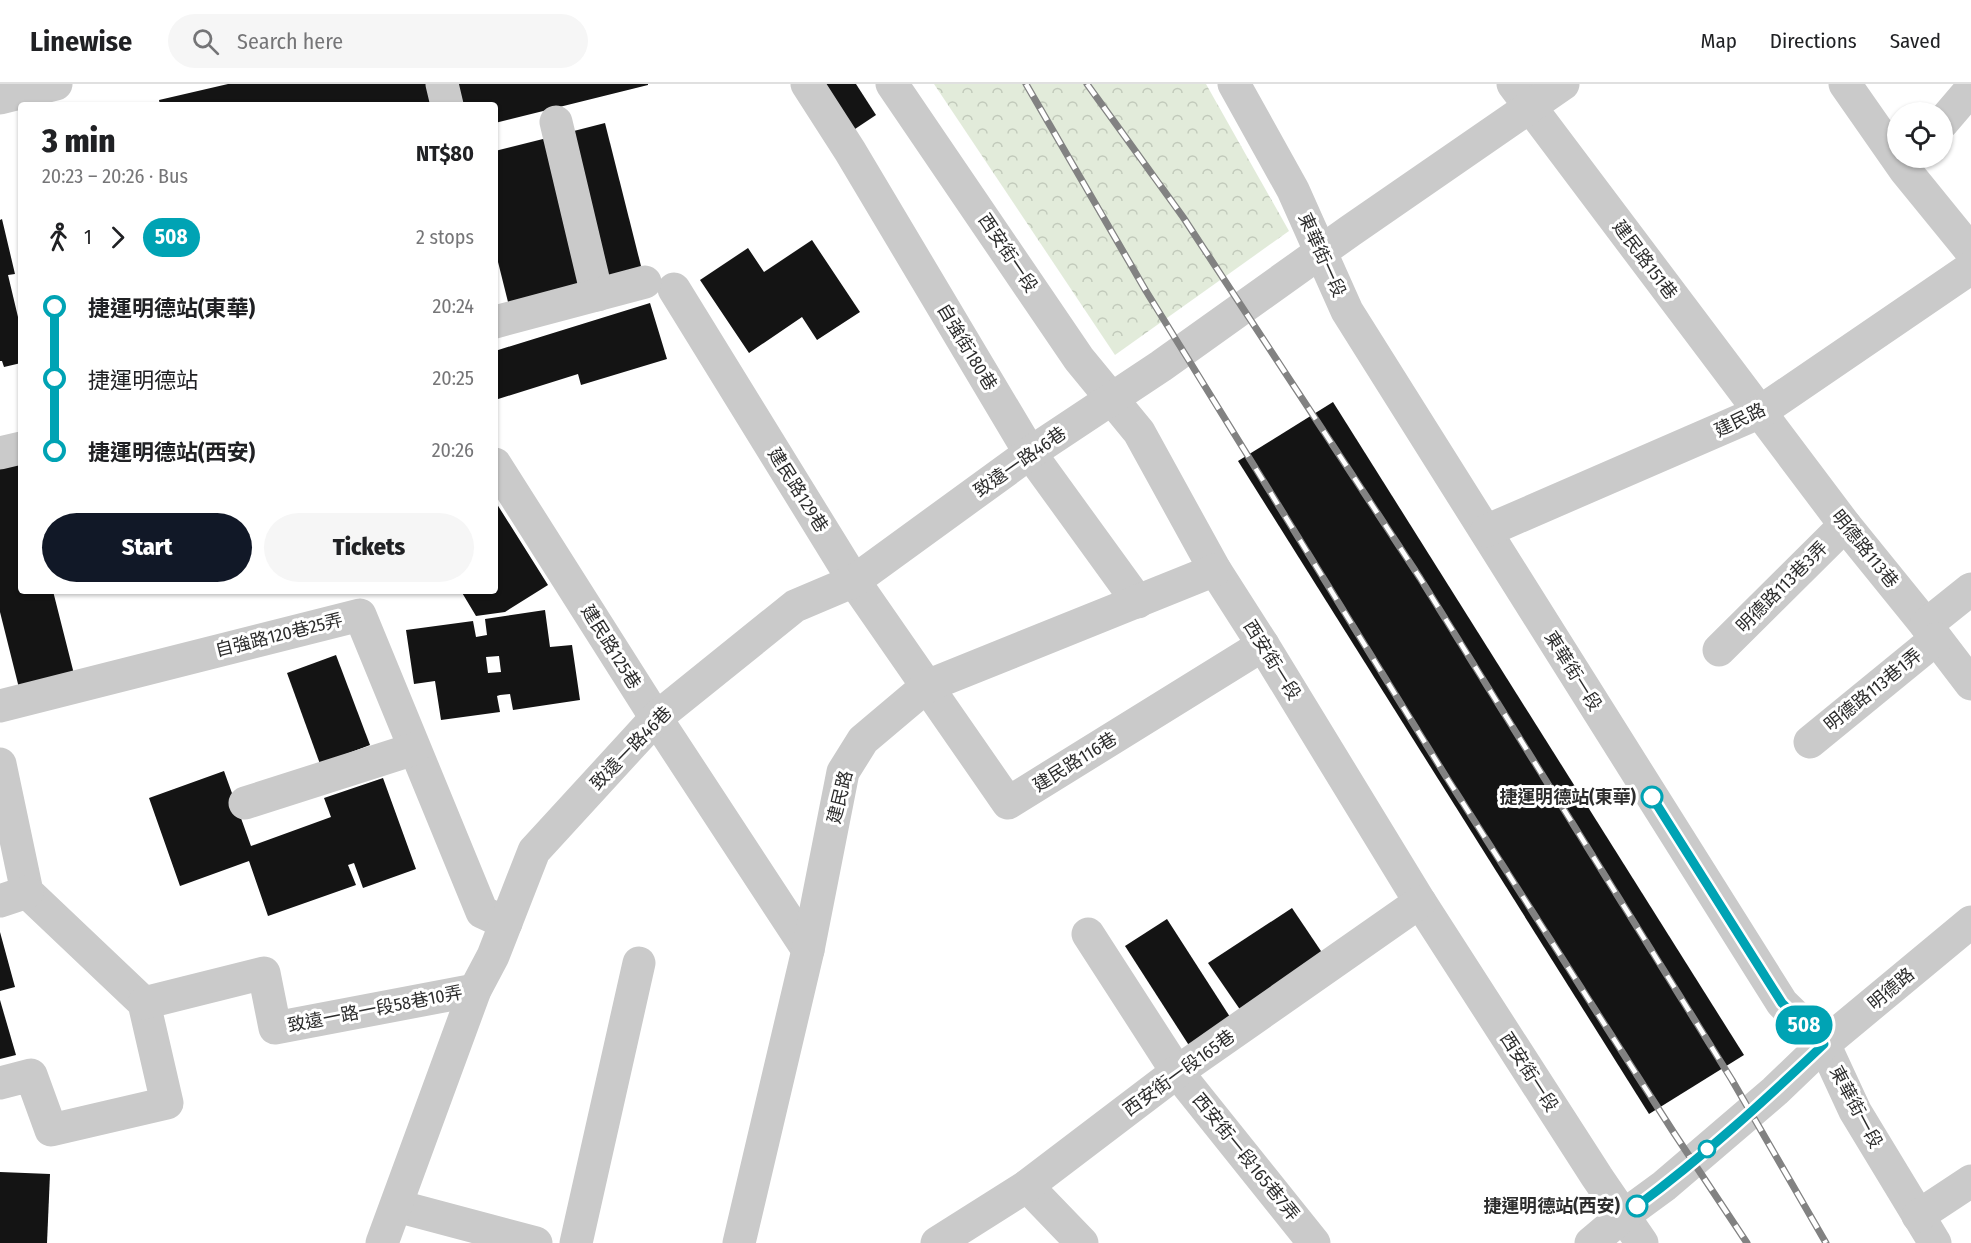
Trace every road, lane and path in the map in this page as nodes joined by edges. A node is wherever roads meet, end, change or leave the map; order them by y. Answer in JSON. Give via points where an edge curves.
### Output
{"nodes":[{"id":1,"x":56,"y":84,"type":"edge"},
{"id":2,"x":442,"y":84,"type":"edge"},
{"id":3,"x":807,"y":84,"type":"edge"},
{"id":4,"x":892,"y":84,"type":"edge"},
{"id":5,"x":1563,"y":84,"type":"edge"},
{"id":6,"x":1845,"y":84,"type":"edge"},
{"id":7,"x":1243,"y":87,"type":"edge"},
{"id":8,"x":1521,"y":96,"type":"edge"},
{"id":9,"x":0,"y":98,"type":"edge"},
{"id":10,"x":446,"y":102,"type":"edge"},
{"id":11,"x":556,"y":122,"type":"dead end"},
{"id":12,"x":1887,"y":136,"type":"edge"},
{"id":13,"x":1913,"y":168,"type":"edge"},
{"id":14,"x":1971,"y":251,"type":"edge"},
{"id":15,"x":1321,"y":252,"type":"junction"},
{"id":16,"x":1971,"y":268,"type":"edge"},
{"id":17,"x":597,"y":295,"type":"junction"},
{"id":18,"x":498,"y":318,"type":"edge"},
{"id":19,"x":1112,"y":397,"type":"junction"},
{"id":20,"x":1760,"y":412,"type":"junction"},
{"id":21,"x":18,"y":449,"type":"edge"},
{"id":22,"x":0,"y":453,"type":"edge"},
{"id":23,"x":1030,"y":453,"type":"junction"},
{"id":24,"x":498,"y":469,"type":"edge"},
{"id":25,"x":1845,"y":525,"type":"junction"},
{"id":26,"x":1486,"y":531,"type":"junction"},
{"id":27,"x":1215,"y":570,"type":"junction"},
{"id":28,"x":854,"y":581,"type":"junction"},
{"id":29,"x":1971,"y":590,"type":"edge"},
{"id":30,"x":1138,"y":602,"type":"junction"},
{"id":31,"x":356,"y":603,"type":"edge"},
{"id":32,"x":1931,"y":632,"type":"junction"},
{"id":33,"x":1263,"y":645,"type":"junction"},
{"id":34,"x":1719,"y":650,"type":"dead end"},
{"id":35,"x":1971,"y":684,"type":"edge"},
{"id":36,"x":927,"y":686,"type":"junction"},
{"id":37,"x":0,"y":706,"type":"edge"},
{"id":38,"x":656,"y":718,"type":"junction"},
{"id":39,"x":1810,"y":742,"type":"dead end"},
{"id":40,"x":414,"y":749,"type":"junction"},
{"id":41,"x":0,"y":764,"type":"edge"},
{"id":42,"x":245,"y":803,"type":"dead end"},
{"id":43,"x":13,"y":897,"type":"edge"},
{"id":44,"x":1420,"y":902,"type":"junction"},
{"id":45,"x":1971,"y":922,"type":"edge"},
{"id":46,"x":506,"y":923,"type":"junction"},
{"id":47,"x":1088,"y":934,"type":"dead end"},
{"id":48,"x":808,"y":950,"type":"junction"},
{"id":49,"x":639,"y":963,"type":"dead end"},
{"id":50,"x":475,"y":990,"type":"junction"},
{"id":51,"x":144,"y":1003,"type":"junction"},
{"id":52,"x":1824,"y":1044,"type":"junction"},
{"id":53,"x":1178,"y":1072,"type":"junction"},
{"id":54,"x":0,"y":1083,"type":"edge"},
{"id":55,"x":1971,"y":1181,"type":"edge"},
{"id":56,"x":1028,"y":1186,"type":"junction"},
{"id":57,"x":397,"y":1206,"type":"junction"},
{"id":58,"x":1623,"y":1216,"type":"junction"},
{"id":59,"x":1926,"y":1230,"type":"edge"},
{"id":60,"x":382,"y":1243,"type":"edge"},
{"id":61,"x":536,"y":1243,"type":"edge"},
{"id":62,"x":576,"y":1243,"type":"edge"},
{"id":63,"x":739,"y":1243,"type":"edge"},
{"id":64,"x":937,"y":1243,"type":"edge"},
{"id":65,"x":1082,"y":1243,"type":"edge"},
{"id":66,"x":1314,"y":1243,"type":"edge"},
{"id":67,"x":1591,"y":1243,"type":"edge"},
{"id":68,"x":1642,"y":1243,"type":"edge"}],
"edges":[{"from":1,"to":9,"type":"street"},
{"from":2,"to":10,"type":"street"},
{"from":3,"to":23,"type":"street","name":"自強街180巷"},
{"from":4,"to":19,"type":"street","name":"西安街一段","via":[[1079,359]]},
{"from":5,"to":8,"type":"street","name":"致遠一路46巷"},
{"from":6,"to":12,"type":"street"},
{"from":7,"to":15,"type":"street","name":"東華街一段"},
{"from":8,"to":15,"type":"street","name":"致遠一路46巷"},
{"from":8,"to":20,"type":"street","name":"建民路151巷"},
{"from":11,"to":17,"type":"street"},
{"from":13,"to":14,"type":"street"},
{"from":15,"to":19,"type":"street","name":"致遠一路46巷"},
{"from":15,"to":26,"type":"street","name":"東華街一段","via":[[1347,311]]},
{"from":16,"to":20,"type":"street","name":"建民路"},
{"from":17,"to":18,"type":"street"},
{"from":17,"to":28,"type":"street","name":"建民路129巷","via":[[660,286]]},
{"from":19,"to":23,"type":"street","name":"致遠一路46巷"},
{"from":19,"to":27,"type":"street","name":"西安街一段","via":[[1139,432]]},
{"from":20,"to":25,"type":"street","name":"明德路113巷"},
{"from":20,"to":26,"type":"street","name":"建民路"},
{"from":21,"to":22,"type":"street"},
{"from":23,"to":28,"type":"street","name":"致遠一路46巷"},
{"from":23,"to":30,"type":"street","name":"自強街180巷"},
{"from":24,"to":38,"type":"street","name":"建民路125巷"},
{"from":25,"to":32,"type":"street","name":"明德路113巷"},
{"from":25,"to":34,"type":"street","name":"明德路113巷3弄"},
{"from":26,"to":52,"type":"street","name":"東華街一段","via":[[1782,1003]]},
{"from":27,"to":30,"type":"street","name":"建民路"},
{"from":27,"to":33,"type":"street","name":"西安街一段"},
{"from":28,"to":36,"type":"street","name":"建民路129巷"},
{"from":28,"to":38,"type":"street","name":"致遠一路46巷","via":[[795,606]]},
{"from":29,"to":32,"type":"street","name":"明德路113巷1弄"},
{"from":30,"to":36,"type":"street","name":"建民路"},
{"from":31,"to":37,"type":"street","name":"自強路120巷25弄"},
{"from":31,"to":40,"type":"street","name":"自強路120巷25弄"},
{"from":32,"to":35,"type":"street","name":"明德路113巷"},
{"from":32,"to":39,"type":"street","name":"明德路113巷1弄"},
{"from":33,"to":36,"type":"street","name":"建民路116巷","via":[[1008,803]]},
{"from":33,"to":44,"type":"street","name":"西安街一段"},
{"from":36,"to":48,"type":"street","name":"建民路","via":[[863,740],[843,772]]},
{"from":38,"to":46,"type":"street","name":"致遠一路46巷","via":[[534,851]]},
{"from":38,"to":48,"type":"street","name":"建民路125巷"},
{"from":40,"to":42,"type":"street"},
{"from":40,"to":46,"type":"street","name":"自強路120巷25弄","via":[[482,912]]},
{"from":41,"to":43,"type":"street"},
{"from":43,"to":51,"type":"street"},
{"from":44,"to":53,"type":"street","name":"西安街一段165巷"},
{"from":44,"to":58,"type":"street","name":"西安街一段"},
{"from":45,"to":52,"type":"street","name":"明德路"},
{"from":46,"to":50,"type":"street","name":"致遠一路46巷"},
{"from":47,"to":53,"type":"street","name":"西安街一段165巷7弄"},
{"from":48,"to":63,"type":"street","name":"建民路"},
{"from":49,"to":62,"type":"street"},
{"from":50,"to":51,"type":"street","name":"致遠一路一段58巷10弄","via":[[275,1028],[264,973]]},
{"from":50,"to":57,"type":"street","name":"致遠一路46巷"},
{"from":51,"to":54,"type":"street","via":[[167,1103],[51,1130],[31,1075]]},
{"from":52,"to":58,"type":"street","name":"明德路","via":[[1673,1178]]},
{"from":52,"to":59,"type":"street","name":"東華街一段","via":[[1855,1111]]},
{"from":53,"to":56,"type":"street","name":"西安街一段165巷"},
{"from":53,"to":66,"type":"street","name":"西安街一段165巷7弄"},
{"from":55,"to":59,"type":"street"},
{"from":56,"to":64,"type":"street","name":"西安街一段165巷"},
{"from":56,"to":65,"type":"street"},
{"from":57,"to":60,"type":"street","name":"致遠一路46巷"},
{"from":57,"to":61,"type":"street"},
{"from":58,"to":67,"type":"street","name":"明德路"},
{"from":58,"to":68,"type":"street","name":"西安街一段"}]}
